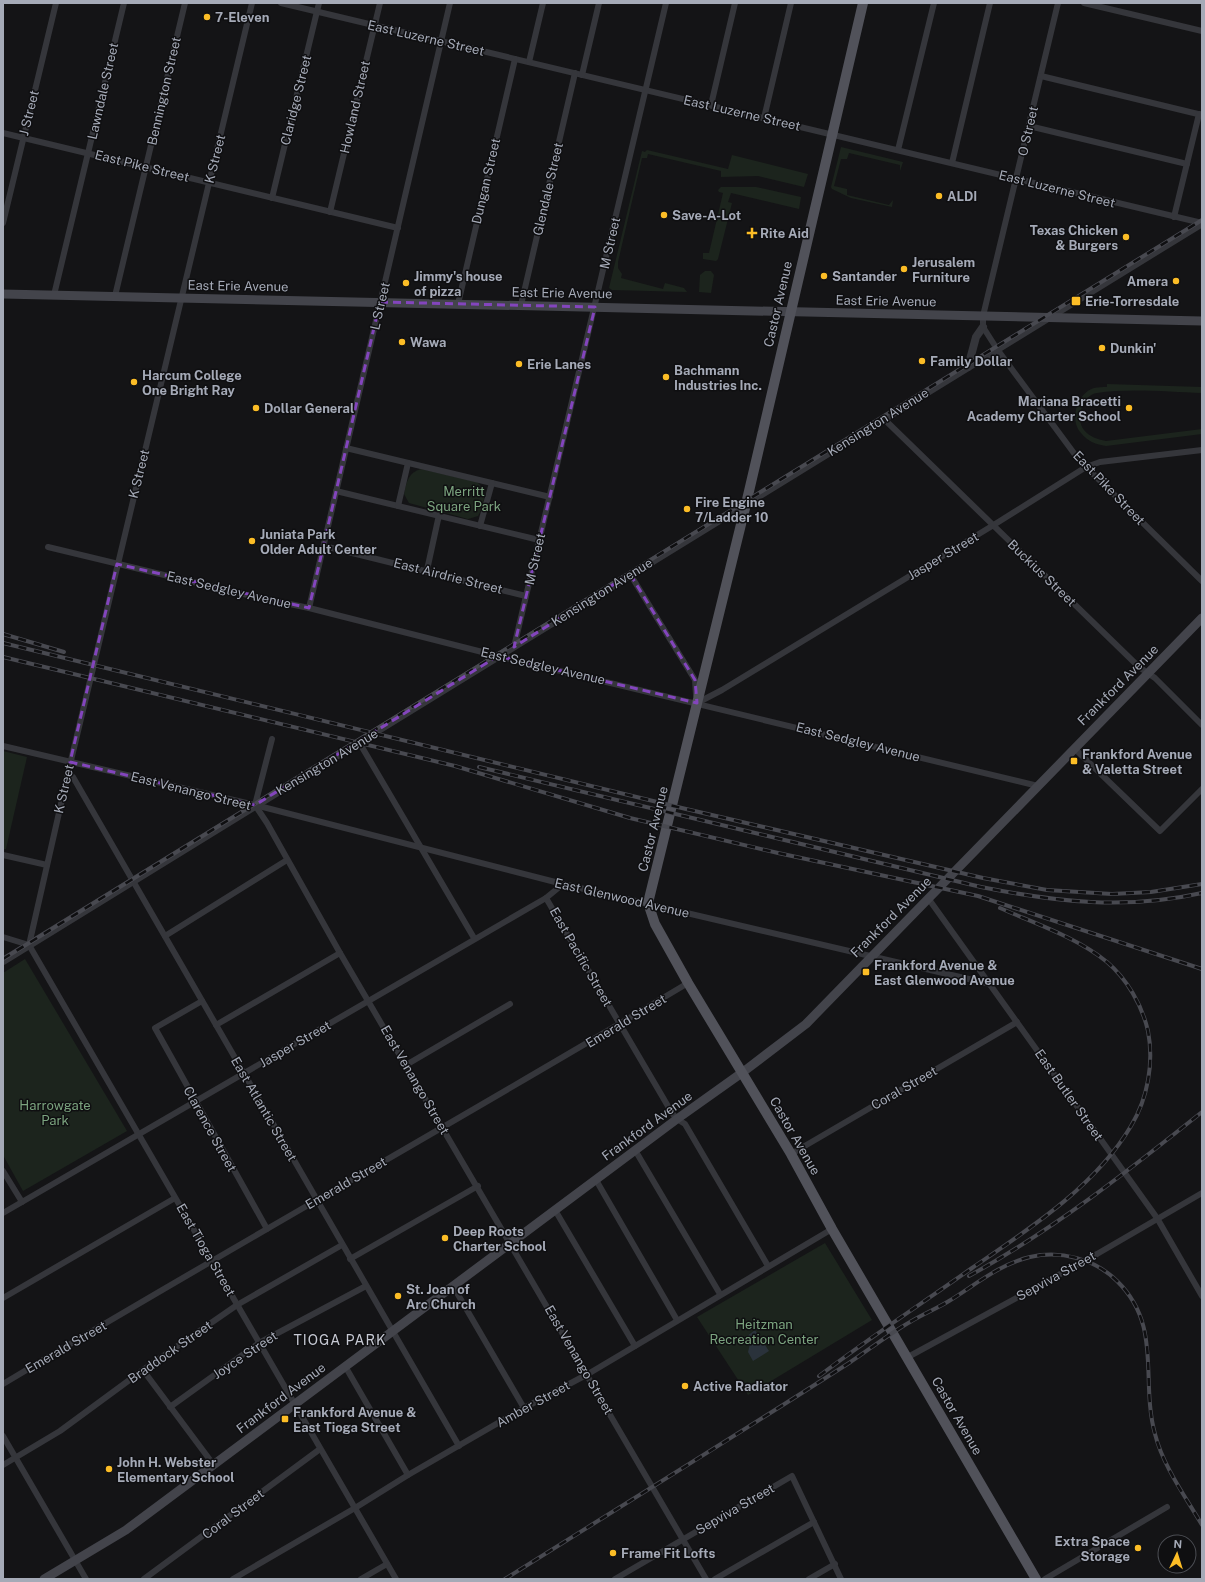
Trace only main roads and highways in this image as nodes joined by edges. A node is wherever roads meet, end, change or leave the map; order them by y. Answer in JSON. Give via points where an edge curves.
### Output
{"nodes":[{"id":1,"x":863,"y":3,"type":"edge"},
{"id":2,"x":3,"y":294,"type":"edge"},
{"id":3,"x":789,"y":312,"type":"junction"},
{"id":4,"x":1202,"y":321,"type":"edge"},
{"id":5,"x":1202,"y":618,"type":"edge"},
{"id":6,"x":743,"y":1072,"type":"junction"},
{"id":7,"x":44,"y":1579,"type":"edge"},
{"id":8,"x":1036,"y":1579,"type":"edge"}],
"edges":[{"from":1,"to":3,"type":"main road","name":"Castor Avenue"},
{"from":2,"to":3,"type":"main road","name":"East Erie Avenue"},
{"from":3,"to":4,"type":"main road","name":"East Erie Avenue"},
{"from":3,"to":6,"type":"main road","name":"Castor Avenue","via":[[746,504],[648,903],[655,924],[688,983]]},
{"from":5,"to":6,"type":"main road","name":"Frankford Avenue","via":[[806,1024]]},
{"from":6,"to":7,"type":"main road","name":"Frankford Avenue","via":[[126,1530]]},
{"from":6,"to":8,"type":"main road","name":"Castor Avenue"}]}
